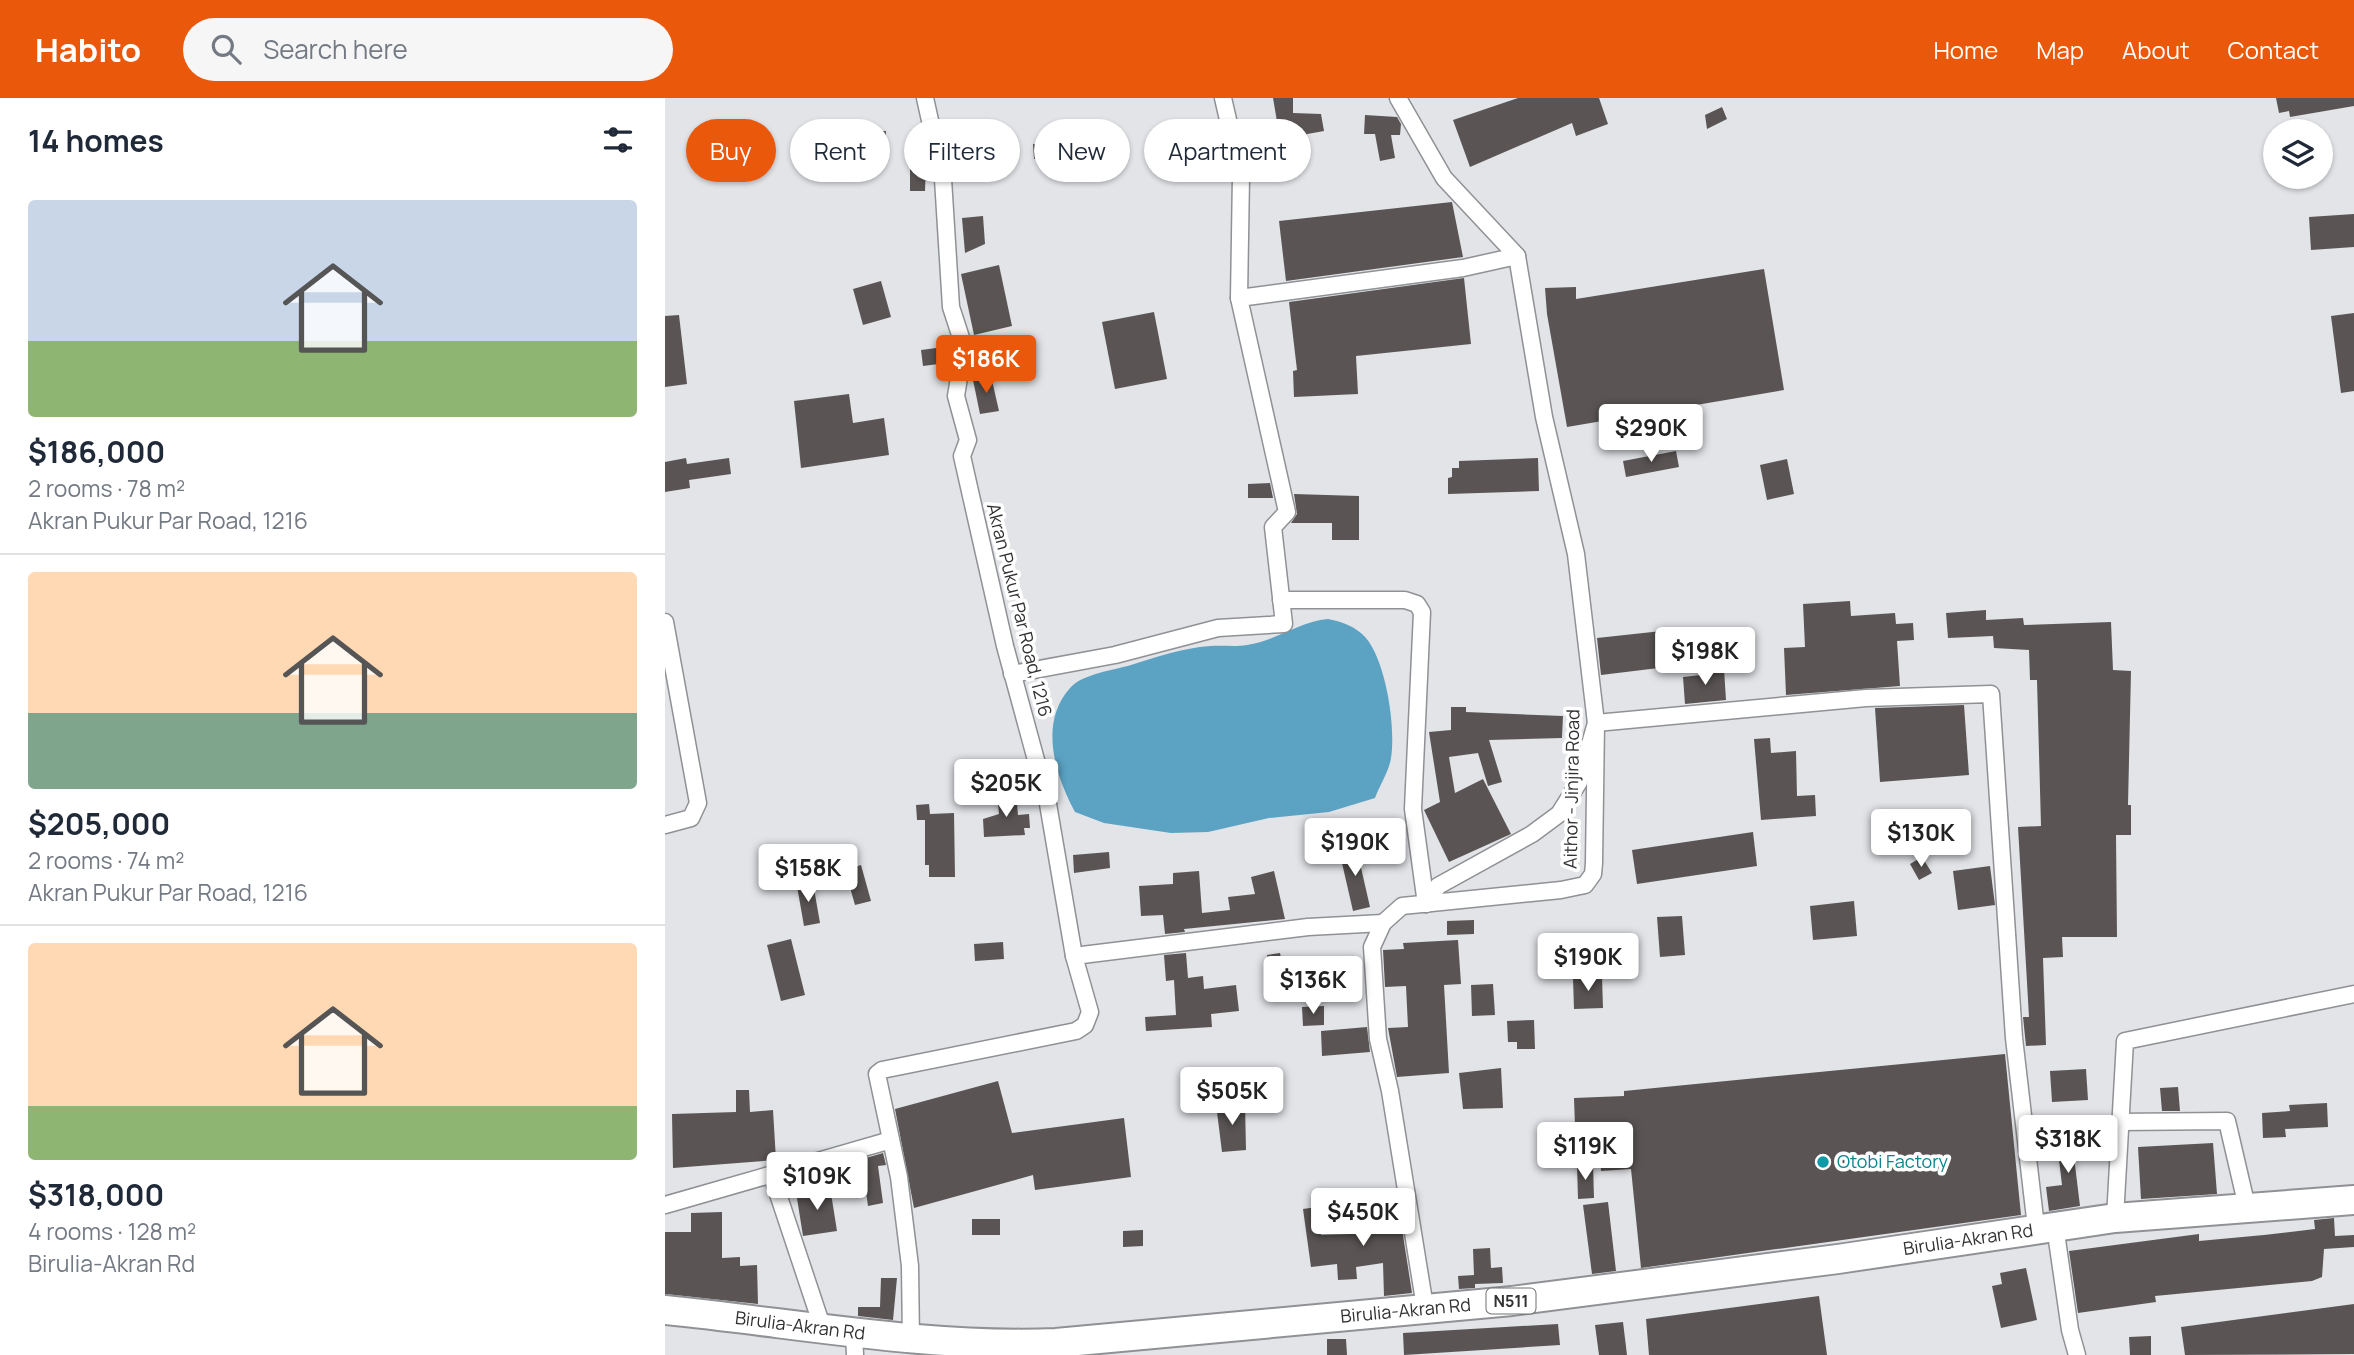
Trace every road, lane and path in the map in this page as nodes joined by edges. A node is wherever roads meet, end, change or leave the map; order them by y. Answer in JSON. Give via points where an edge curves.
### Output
{"nodes":[{"id":1,"x":925,"y":98,"type":"edge"},
{"id":2,"x":1223,"y":98,"type":"edge"},
{"id":3,"x":1398,"y":98,"type":"edge"},
{"id":4,"x":1517,"y":256,"type":"junction"},
{"id":5,"x":1239,"y":298,"type":"junction"},
{"id":6,"x":1281,"y":600,"type":"junction"},
{"id":7,"x":665,"y":622,"type":"edge"},
{"id":8,"x":1012,"y":674,"type":"junction"},
{"id":9,"x":1596,"y":723,"type":"junction"},
{"id":10,"x":665,"y":825,"type":"edge"},
{"id":11,"x":1426,"y":904,"type":"junction"},
{"id":12,"x":1383,"y":923,"type":"junction"},
{"id":13,"x":1073,"y":956,"type":"junction"},
{"id":14,"x":2354,"y":994,"type":"edge"},
{"id":15,"x":2118,"y":1122,"type":"junction"},
{"id":16,"x":891,"y":1140,"type":"junction"},
{"id":17,"x":772,"y":1176,"type":"junction"},
{"id":18,"x":2354,"y":1200,"type":"edge"},
{"id":19,"x":665,"y":1205,"type":"edge"},
{"id":20,"x":2247,"y":1207,"type":"junction"},
{"id":21,"x":2115,"y":1217,"type":"junction"},
{"id":22,"x":2045,"y":1226,"type":"junction"},
{"id":23,"x":1425,"y":1307,"type":"junction"},
{"id":24,"x":665,"y":1310,"type":"edge"},
{"id":25,"x":823,"y":1329,"type":"junction"},
{"id":26,"x":911,"y":1341,"type":"junction"},
{"id":27,"x":854,"y":1345,"type":"edge"},
{"id":28,"x":1122,"y":1345,"type":"edge"},
{"id":29,"x":998,"y":1350,"type":"edge"},
{"id":30,"x":2077,"y":1355,"type":"edge"}],
"edges":[{"from":1,"to":8,"type":"street","name":"Akran Pukur Par Road, 1216","via":[[943,179],[951,307],[964,346],[956,396],[968,440],[962,456]]},
{"from":2,"to":5,"type":"street","via":[[1241,176]]},
{"from":3,"to":4,"type":"street","via":[[1444,178]]},
{"from":4,"to":5,"type":"street","via":[[1463,268]]},
{"from":4,"to":9,"type":"street","name":"Aithor - Jinjira Road","via":[[1545,417],[1576,554]]},
{"from":5,"to":6,"type":"street","via":[[1287,512],[1273,527]]},
{"from":6,"to":8,"type":"street","via":[[1284,624],[1279,626],[1218,628],[1115,655]]},
{"from":6,"to":11,"type":"street","via":[[1405,600],[1417,604],[1422,612],[1413,810]]},
{"from":7,"to":10,"type":"street","via":[[698,803],[691,818]]},
{"from":8,"to":13,"type":"street","name":"Akran Pukur Par Road, 1216","via":[[1048,804]]},
{"from":9,"to":11,"type":"street","via":[[1579,782],[1559,814],[1438,886]]},
{"from":9,"to":11,"type":"street","name":"Aithor - Jinjira Road","via":[[1594,863],[1585,885]]},
{"from":9,"to":22,"type":"street","via":[[1866,698],[1991,694],[2014,1038]]},
{"from":11,"to":12,"type":"street","name":"Aithor - Jinjira Road","via":[[1402,906]]},
{"from":12,"to":13,"type":"street"},
{"from":12,"to":23,"type":"street","via":[[1372,947],[1378,1039]]},
{"from":13,"to":16,"type":"street","name":"Akran Pukur Par Road, 1216","via":[[1090,1012],[1085,1025],[1076,1031],[882,1070],[877,1082]]},
{"from":14,"to":15,"type":"street","via":[[2125,1041]]},
{"from":15,"to":20,"type":"street","via":[[2227,1121]]},
{"from":15,"to":21,"type":"street"},
{"from":16,"to":17,"type":"street"},
{"from":16,"to":26,"type":"street","name":"Akran Pukur Par Road, 1216","via":[[910,1266]]},
{"from":17,"to":19,"type":"street"},
{"from":17,"to":25,"type":"street"},
{"from":18,"to":20,"type":"highway","name":"Birulia-Akran Rd","number":"N511"},
{"from":20,"to":21,"type":"highway","name":"Birulia-Akran Rd","number":"N511"},
{"from":21,"to":22,"type":"highway","name":"Birulia-Akran Rd","number":"N511"},
{"from":22,"to":23,"type":"highway","name":"Birulia-Akran Rd","number":"N511","via":[[1798,1265],[1525,1300]]},
{"from":22,"to":30,"type":"street"},
{"from":23,"to":28,"type":"highway","name":"Birulia-Akran Rd","number":"N511"},
{"from":24,"to":25,"type":"highway","name":"Birulia-Akran Rd","number":"N511"},
{"from":25,"to":27,"type":"highway","name":"Birulia-Akran Rd","number":"N511"},
{"from":26,"to":27,"type":"highway","name":"Birulia-Akran Rd","number":"N511"},
{"from":26,"to":29,"type":"highway","name":"Birulia-Akran Rd","number":"N511"},
{"from":28,"to":29,"type":"highway","name":"Birulia-Akran Rd","number":"N511"}]}
